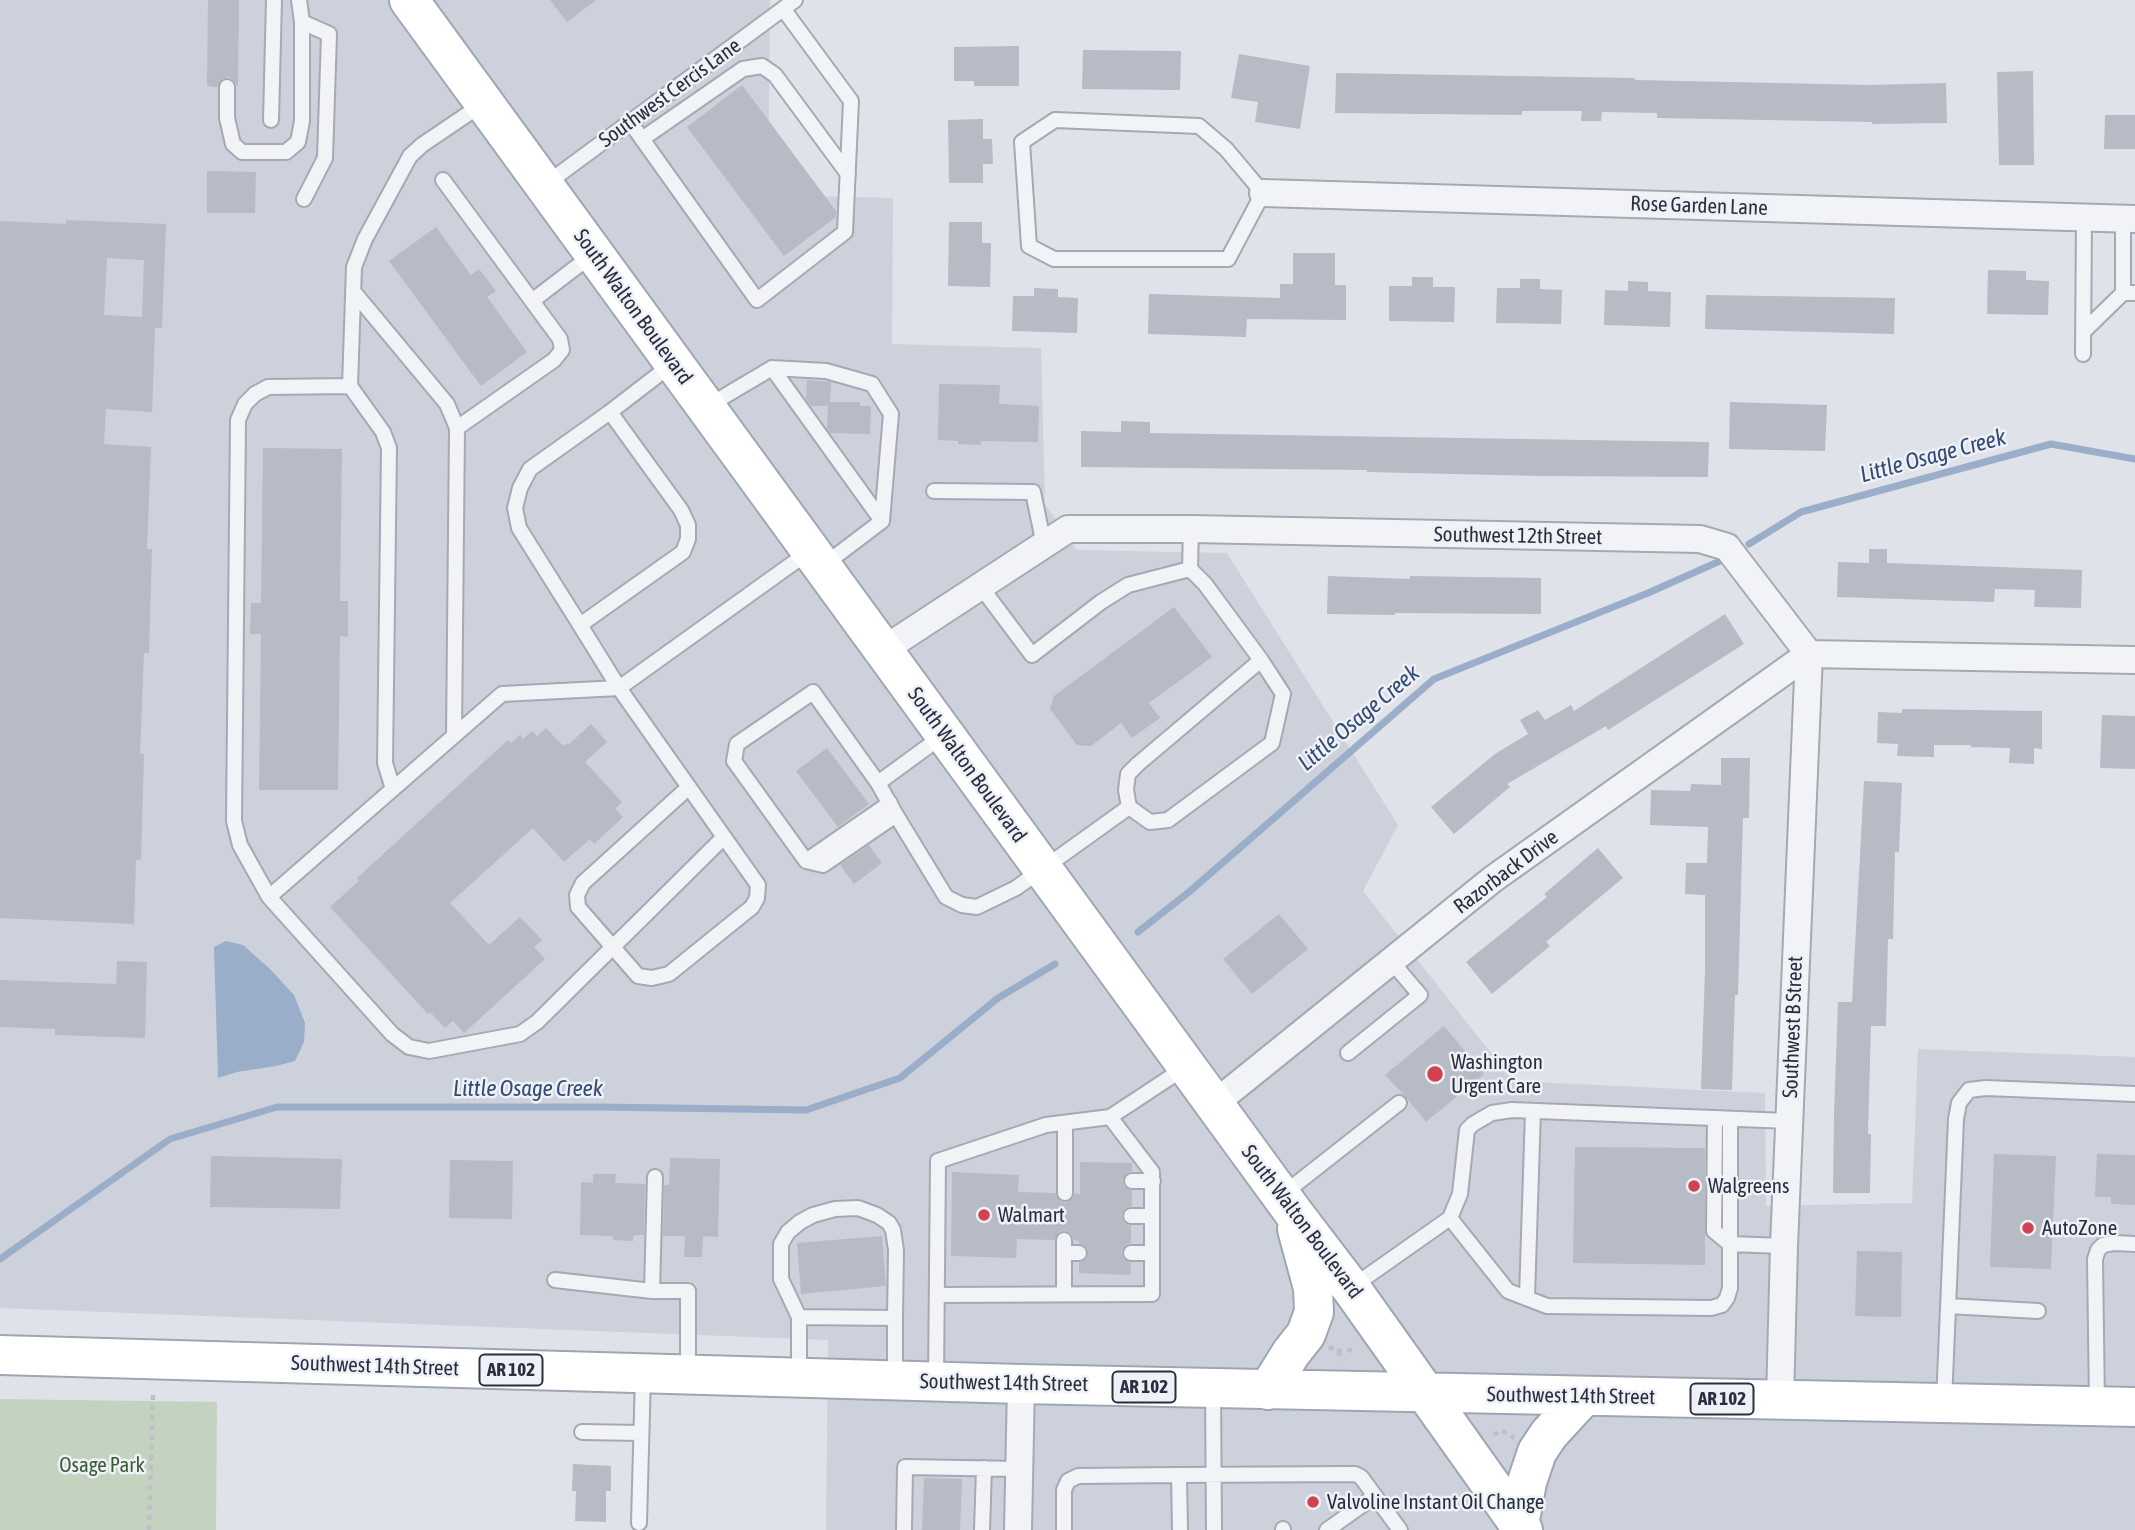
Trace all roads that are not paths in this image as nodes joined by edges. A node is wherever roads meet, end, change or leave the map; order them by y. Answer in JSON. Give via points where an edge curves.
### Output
{"nodes":[{"id":1,"x":274,"y":0,"type":"edge"},
{"id":2,"x":299,"y":0,"type":"edge"},
{"id":3,"x":410,"y":0,"type":"edge"},
{"id":4,"x":789,"y":5,"type":"edge"},
{"id":5,"x":302,"y":22,"type":"junction"},
{"id":6,"x":227,"y":87,"type":"dead end"},
{"id":7,"x":484,"y":103,"type":"junction"},
{"id":8,"x":271,"y":120,"type":"dead end"},
{"id":9,"x":630,"y":122,"type":"junction"},
{"id":10,"x":642,"y":139,"type":"junction"},
{"id":11,"x":848,"y":174,"type":"junction"},
{"id":12,"x":443,"y":180,"type":"dead end"},
{"id":13,"x":544,"y":185,"type":"junction"},
{"id":14,"x":1263,"y":192,"type":"junction"},
{"id":15,"x":304,"y":199,"type":"dead end"},
{"id":16,"x":2084,"y":218,"type":"junction"},
{"id":17,"x":2129,"y":219,"type":"edge"},
{"id":18,"x":594,"y":253,"type":"junction"},
{"id":19,"x":353,"y":291,"type":"junction"},
{"id":20,"x":2129,"y":293,"type":"edge"},
{"id":21,"x":532,"y":300,"type":"junction"},
{"id":22,"x":2083,"y":332,"type":"junction"},
{"id":23,"x":2083,"y":354,"type":"dead end"},
{"id":24,"x":674,"y":363,"type":"junction"},
{"id":25,"x":772,"y":368,"type":"junction"},
{"id":26,"x":350,"y":386,"type":"junction"},
{"id":27,"x":706,"y":407,"type":"junction"},
{"id":28,"x":610,"y":412,"type":"junction"},
{"id":29,"x":457,"y":428,"type":"junction"},
{"id":30,"x":934,"y":491,"type":"dead end"},
{"id":31,"x":882,"y":521,"type":"junction"},
{"id":32,"x":1191,"y":528,"type":"junction"},
{"id":33,"x":1044,"y":545,"type":"junction"},
{"id":34,"x":817,"y":558,"type":"junction"},
{"id":35,"x":1190,"y":569,"type":"junction"},
{"id":36,"x":981,"y":587,"type":"junction"},
{"id":37,"x":580,"y":625,"type":"junction"},
{"id":38,"x":883,"y":650,"type":"junction"},
{"id":39,"x":1809,"y":654,"type":"junction"},
{"id":40,"x":1261,"y":660,"type":"junction"},
{"id":41,"x":2135,"y":660,"type":"edge"},
{"id":42,"x":619,"y":688,"type":"junction"},
{"id":43,"x":945,"y":734,"type":"junction"},
{"id":44,"x":454,"y":736,"type":"junction"},
{"id":45,"x":878,"y":783,"type":"junction"},
{"id":46,"x":689,"y":787,"type":"junction"},
{"id":47,"x":393,"y":789,"type":"junction"},
{"id":48,"x":1129,"y":807,"type":"junction"},
{"id":49,"x":893,"y":809,"type":"junction"},
{"id":50,"x":724,"y":838,"type":"junction"},
{"id":51,"x":1043,"y":869,"type":"junction"},
{"id":52,"x":269,"y":897,"type":"junction"},
{"id":53,"x":613,"y":947,"type":"junction"},
{"id":54,"x":1391,"y":961,"type":"junction"},
{"id":55,"x":1348,"y":1054,"type":"dead end"},
{"id":56,"x":1187,"y":1066,"type":"junction"},
{"id":57,"x":2135,"y":1094,"type":"edge"},
{"id":58,"x":1399,"y":1103,"type":"dead end"},
{"id":59,"x":1214,"y":1104,"type":"junction"},
{"id":60,"x":1533,"y":1111,"type":"junction"},
{"id":61,"x":1110,"y":1117,"type":"junction"},
{"id":62,"x":1722,"y":1118,"type":"junction"},
{"id":63,"x":1789,"y":1121,"type":"junction"},
{"id":64,"x":1065,"y":1123,"type":"junction"},
{"id":65,"x":654,"y":1177,"type":"dead end"},
{"id":66,"x":1132,"y":1181,"type":"dead end"},
{"id":67,"x":1153,"y":1181,"type":"junction"},
{"id":68,"x":1070,"y":1184,"type":"dead end"},
{"id":69,"x":1287,"y":1204,"type":"junction"},
{"id":70,"x":1132,"y":1216,"type":"dead end"},
{"id":71,"x":1152,"y":1216,"type":"junction"},
{"id":72,"x":1450,"y":1217,"type":"junction"},
{"id":73,"x":1730,"y":1244,"type":"junction"},
{"id":74,"x":2135,"y":1244,"type":"edge"},
{"id":75,"x":1784,"y":1246,"type":"junction"},
{"id":76,"x":1069,"y":1248,"type":"dead end"},
{"id":77,"x":1131,"y":1253,"type":"dead end"},
{"id":78,"x":1152,"y":1253,"type":"junction"},
{"id":79,"x":555,"y":1280,"type":"dead end"},
{"id":80,"x":1351,"y":1287,"type":"junction"},
{"id":81,"x":652,"y":1291,"type":"junction"},
{"id":82,"x":1064,"y":1294,"type":"junction"},
{"id":83,"x":937,"y":1296,"type":"junction"},
{"id":84,"x":1527,"y":1297,"type":"junction"},
{"id":85,"x":1948,"y":1306,"type":"junction"},
{"id":86,"x":2038,"y":1311,"type":"dead end"},
{"id":87,"x":799,"y":1317,"type":"junction"},
{"id":88,"x":895,"y":1318,"type":"junction"},
{"id":89,"x":0,"y":1355,"type":"edge"},
{"id":90,"x":643,"y":1373,"type":"junction"},
{"id":91,"x":688,"y":1374,"type":"junction"},
{"id":92,"x":799,"y":1378,"type":"junction"},
{"id":93,"x":895,"y":1381,"type":"junction"},
{"id":94,"x":936,"y":1382,"type":"junction"},
{"id":95,"x":1021,"y":1384,"type":"junction"},
{"id":96,"x":1213,"y":1388,"type":"junction"},
{"id":97,"x":1268,"y":1390,"type":"junction"},
{"id":98,"x":1424,"y":1392,"type":"junction"},
{"id":99,"x":1584,"y":1396,"type":"junction"},
{"id":100,"x":1780,"y":1400,"type":"junction"},
{"id":101,"x":1944,"y":1404,"type":"junction"},
{"id":102,"x":2097,"y":1406,"type":"junction"},
{"id":103,"x":2135,"y":1407,"type":"edge"},
{"id":104,"x":582,"y":1432,"type":"dead end"},
{"id":105,"x":641,"y":1433,"type":"junction"},
{"id":106,"x":985,"y":1468,"type":"junction"},
{"id":107,"x":1020,"y":1469,"type":"junction"},
{"id":108,"x":1179,"y":1475,"type":"junction"},
{"id":109,"x":1213,"y":1475,"type":"junction"},
{"id":110,"x":1375,"y":1496,"type":"junction"},
{"id":111,"x":639,"y":1523,"type":"dead end"},
{"id":112,"x":1521,"y":1527,"type":"edge"},
{"id":113,"x":904,"y":1530,"type":"edge"},
{"id":114,"x":982,"y":1530,"type":"edge"},
{"id":115,"x":1018,"y":1530,"type":"edge"},
{"id":116,"x":1064,"y":1530,"type":"edge"},
{"id":117,"x":1180,"y":1530,"type":"edge"},
{"id":118,"x":1214,"y":1530,"type":"edge"},
{"id":119,"x":1327,"y":1530,"type":"edge"},
{"id":120,"x":1400,"y":1530,"type":"edge"}],
"edges":[{"from":1,"to":8,"type":"lane"},
{"from":2,"to":5,"type":"lane"},
{"from":3,"to":7,"type":"main road","name":"South Walton Boulevard"},
{"from":4,"to":9,"type":"lane","name":"Southwest Cercis Lane"},
{"from":4,"to":11,"type":"lane","via":[[851,101]]},
{"from":5,"to":6,"type":"lane","via":[[298,142],[286,152],[242,152],[233,144]]},
{"from":5,"to":15,"type":"lane","via":[[329,34],[325,158]]},
{"from":7,"to":13,"type":"main road","name":"South Walton Boulevard"},
{"from":7,"to":19,"type":"lane","via":[[410,156],[365,239],[354,267]]},
{"from":9,"to":10,"type":"lane"},
{"from":9,"to":13,"type":"lane","name":"Southwest Cercis Lane"},
{"from":10,"to":11,"type":"lane","via":[[743,69],[762,66],[775,75]]},
{"from":10,"to":11,"type":"lane","via":[[757,300],[845,232]]},
{"from":12,"to":21,"type":"lane"},
{"from":13,"to":18,"type":"main road","name":"South Walton Boulevard"},
{"from":14,"to":14,"type":"lane","via":[[1199,126],[1055,120],[1022,142],[1029,246],[1054,259],[1228,259]]},
{"from":14,"to":16,"type":"street","name":"Rose Garden Lane"},
{"from":16,"to":17,"type":"street","name":"Rose Garden Lane"},
{"from":16,"to":22,"type":"lane"},
{"from":17,"to":20,"type":"lane"},
{"from":18,"to":21,"type":"lane"},
{"from":18,"to":24,"type":"main road","name":"South Walton Boulevard"},
{"from":19,"to":26,"type":"lane"},
{"from":19,"to":29,"type":"lane","via":[[447,404]]},
{"from":20,"to":22,"type":"lane"},
{"from":21,"to":29,"type":"lane","via":[[560,339],[562,350]]},
{"from":22,"to":23,"type":"lane"},
{"from":24,"to":27,"type":"main road","name":"South Walton Boulevard"},
{"from":24,"to":28,"type":"lane"},
{"from":25,"to":27,"type":"lane"},
{"from":25,"to":31,"type":"lane"},
{"from":25,"to":31,"type":"lane","via":[[826,371],[872,384],[891,414]]},
{"from":26,"to":47,"type":"lane","via":[[389,448],[386,763]]},
{"from":26,"to":52,"type":"lane","via":[[268,387],[245,404],[238,420],[234,821],[240,845]]},
{"from":27,"to":34,"type":"main road","name":"South Walton Boulevard"},
{"from":28,"to":37,"type":"lane","via":[[530,470],[515,508],[519,528]]},
{"from":28,"to":37,"type":"lane","via":[[681,510],[688,540],[682,551]]},
{"from":29,"to":44,"type":"lane"},
{"from":30,"to":33,"type":"lane","via":[[1034,492]]},
{"from":31,"to":34,"type":"lane"},
{"from":32,"to":33,"type":"street","name":"Southwest 12th Street","via":[[1068,529]]},
{"from":32,"to":35,"type":"lane"},
{"from":32,"to":39,"type":"street","name":"Southwest 12th Street","via":[[1700,540],[1727,547]]},
{"from":33,"to":36,"type":"street","name":"Southwest 12th Street"},
{"from":34,"to":38,"type":"main road","name":"South Walton Boulevard"},
{"from":34,"to":42,"type":"lane"},
{"from":35,"to":36,"type":"lane","via":[[1128,585],[1032,655]]},
{"from":35,"to":40,"type":"lane"},
{"from":36,"to":38,"type":"street","name":"Southwest 12th Street"},
{"from":37,"to":42,"type":"lane"},
{"from":38,"to":43,"type":"main road","name":"South Walton Boulevard"},
{"from":39,"to":41,"type":"street"},
{"from":39,"to":54,"type":"street","name":"Razorback Drive","via":[[1493,878]]},
{"from":39,"to":63,"type":"street","name":"Southwest B Street"},
{"from":40,"to":48,"type":"lane","via":[[1128,774]]},
{"from":40,"to":48,"type":"lane","via":[[1283,694],[1272,743],[1168,820],[1150,822]]},
{"from":42,"to":44,"type":"lane","via":[[502,694]]},
{"from":42,"to":46,"type":"lane"},
{"from":43,"to":45,"type":"lane"},
{"from":43,"to":51,"type":"main road","name":"South Walton Boulevard"},
{"from":44,"to":47,"type":"lane"},
{"from":45,"to":49,"type":"lane"},
{"from":45,"to":49,"type":"lane","via":[[813,692],[737,744],[734,761],[806,861],[823,865]]},
{"from":46,"to":50,"type":"lane"},
{"from":46,"to":53,"type":"lane","via":[[583,883],[577,895],[579,907]]},
{"from":47,"to":52,"type":"lane"},
{"from":48,"to":51,"type":"lane"},
{"from":49,"to":51,"type":"lane","via":[[946,897],[962,905],[977,908]]},
{"from":50,"to":53,"type":"lane"},
{"from":50,"to":53,"type":"lane","via":[[758,885],[752,907],[668,974],[638,976]]},
{"from":51,"to":56,"type":"main road","name":"South Walton Boulevard"},
{"from":52,"to":53,"type":"lane","via":[[392,1034],[409,1047],[429,1051],[520,1034]]},
{"from":54,"to":55,"type":"lane","via":[[1420,995]]},
{"from":54,"to":59,"type":"street","name":"Razorback Drive"},
{"from":56,"to":59,"type":"main road","name":"South Walton Boulevard"},
{"from":56,"to":61,"type":"lane"},
{"from":57,"to":85,"type":"lane","via":[[1969,1090],[1959,1103],[1956,1119]]},
{"from":58,"to":69,"type":"lane"},
{"from":59,"to":69,"type":"main road","name":"South Walton Boulevard"},
{"from":60,"to":62,"type":"lane"},
{"from":60,"to":72,"type":"lane","via":[[1492,1113],[1467,1130],[1460,1194]]},
{"from":60,"to":84,"type":"lane"},
{"from":61,"to":64,"type":"lane"},
{"from":61,"to":67,"type":"lane","via":[[1152,1172]]},
{"from":62,"to":63,"type":"lane"},
{"from":62,"to":73,"type":"lane","via":[[1714,1231]]},
{"from":63,"to":75,"type":"street","name":"Southwest B Street"},
{"from":64,"to":68,"type":"lane"},
{"from":64,"to":83,"type":"lane","via":[[1046,1125],[938,1161]]},
{"from":65,"to":81,"type":"lane"},
{"from":66,"to":67,"type":"lane"},
{"from":67,"to":71,"type":"lane"},
{"from":69,"to":80,"type":"main road","name":"South Walton Boulevard"},
{"from":69,"to":97,"type":"main road","via":[[1313,1287],[1314,1312],[1306,1334]]},
{"from":70,"to":71,"type":"lane"},
{"from":71,"to":78,"type":"lane"},
{"from":72,"to":80,"type":"lane"},
{"from":72,"to":84,"type":"lane","via":[[1508,1291]]},
{"from":73,"to":75,"type":"lane"},
{"from":73,"to":84,"type":"lane","via":[[1727,1298],[1711,1308],[1547,1306]]},
{"from":74,"to":102,"type":"lane","via":[[2103,1245],[2095,1259]]},
{"from":75,"to":100,"type":"street","name":"Southwest B Street"},
{"from":76,"to":82,"type":"lane"},
{"from":77,"to":78,"type":"lane"},
{"from":78,"to":82,"type":"lane","via":[[1152,1294]]},
{"from":79,"to":81,"type":"lane"},
{"from":80,"to":98,"type":"main road","name":"South Walton Boulevard"},
{"from":81,"to":91,"type":"lane","via":[[688,1291]]},
{"from":82,"to":83,"type":"lane"},
{"from":83,"to":94,"type":"lane"},
{"from":85,"to":86,"type":"lane"},
{"from":85,"to":101,"type":"lane"},
{"from":87,"to":88,"type":"lane"},
{"from":87,"to":88,"type":"lane","via":[[780,1279],[781,1244],[800,1222],[813,1215],[859,1208],[877,1214],[894,1230]]},
{"from":87,"to":92,"type":"lane"},
{"from":88,"to":93,"type":"lane"},
{"from":89,"to":90,"type":"main road","name":"Southwest 14th Street","number":"AR 102"},
{"from":90,"to":91,"type":"main road","name":"Southwest 14th Street","number":"AR 102"},
{"from":90,"to":105,"type":"lane"},
{"from":91,"to":92,"type":"main road","name":"Southwest 14th Street","number":"AR 102"},
{"from":92,"to":93,"type":"main road","name":"Southwest 14th Street","number":"AR 102"},
{"from":93,"to":94,"type":"main road","name":"Southwest 14th Street","number":"AR 102"},
{"from":94,"to":95,"type":"main road","name":"Southwest 14th Street","number":"AR 102"},
{"from":95,"to":96,"type":"main road","name":"Southwest 14th Street","number":"AR 102"},
{"from":95,"to":107,"type":"street"},
{"from":96,"to":97,"type":"main road","name":"Southwest 14th Street","number":"AR 102"},
{"from":96,"to":109,"type":"lane"},
{"from":97,"to":98,"type":"main road","name":"Southwest 14th Street","number":"AR 102"},
{"from":98,"to":99,"type":"main road","name":"Southwest 14th Street","number":"AR 102"},
{"from":98,"to":112,"type":"main road","name":"South Walton Boulevard"},
{"from":99,"to":100,"type":"main road","name":"Southwest 14th Street","number":"AR 102"},
{"from":99,"to":112,"type":"main road","via":[[1537,1452],[1527,1482]]},
{"from":100,"to":101,"type":"main road","name":"Southwest 14th Street","number":"AR 102"},
{"from":101,"to":102,"type":"main road","name":"Southwest 14th Street","number":"AR 102"},
{"from":102,"to":103,"type":"main road","name":"Southwest 14th Street","number":"AR 102"},
{"from":104,"to":105,"type":"lane"},
{"from":105,"to":111,"type":"lane"},
{"from":106,"to":107,"type":"lane"},
{"from":106,"to":113,"type":"lane","via":[[905,1467]]},
{"from":106,"to":114,"type":"lane"},
{"from":107,"to":115,"type":"street"},
{"from":108,"to":109,"type":"lane"},
{"from":108,"to":116,"type":"lane","via":[[1078,1476],[1068,1481],[1064,1490]]},
{"from":108,"to":117,"type":"lane"},
{"from":109,"to":110,"type":"lane","via":[[1283,1480],[1355,1474]]},
{"from":109,"to":118,"type":"lane"},
{"from":110,"to":119,"type":"lane"},
{"from":110,"to":120,"type":"lane"}]}
